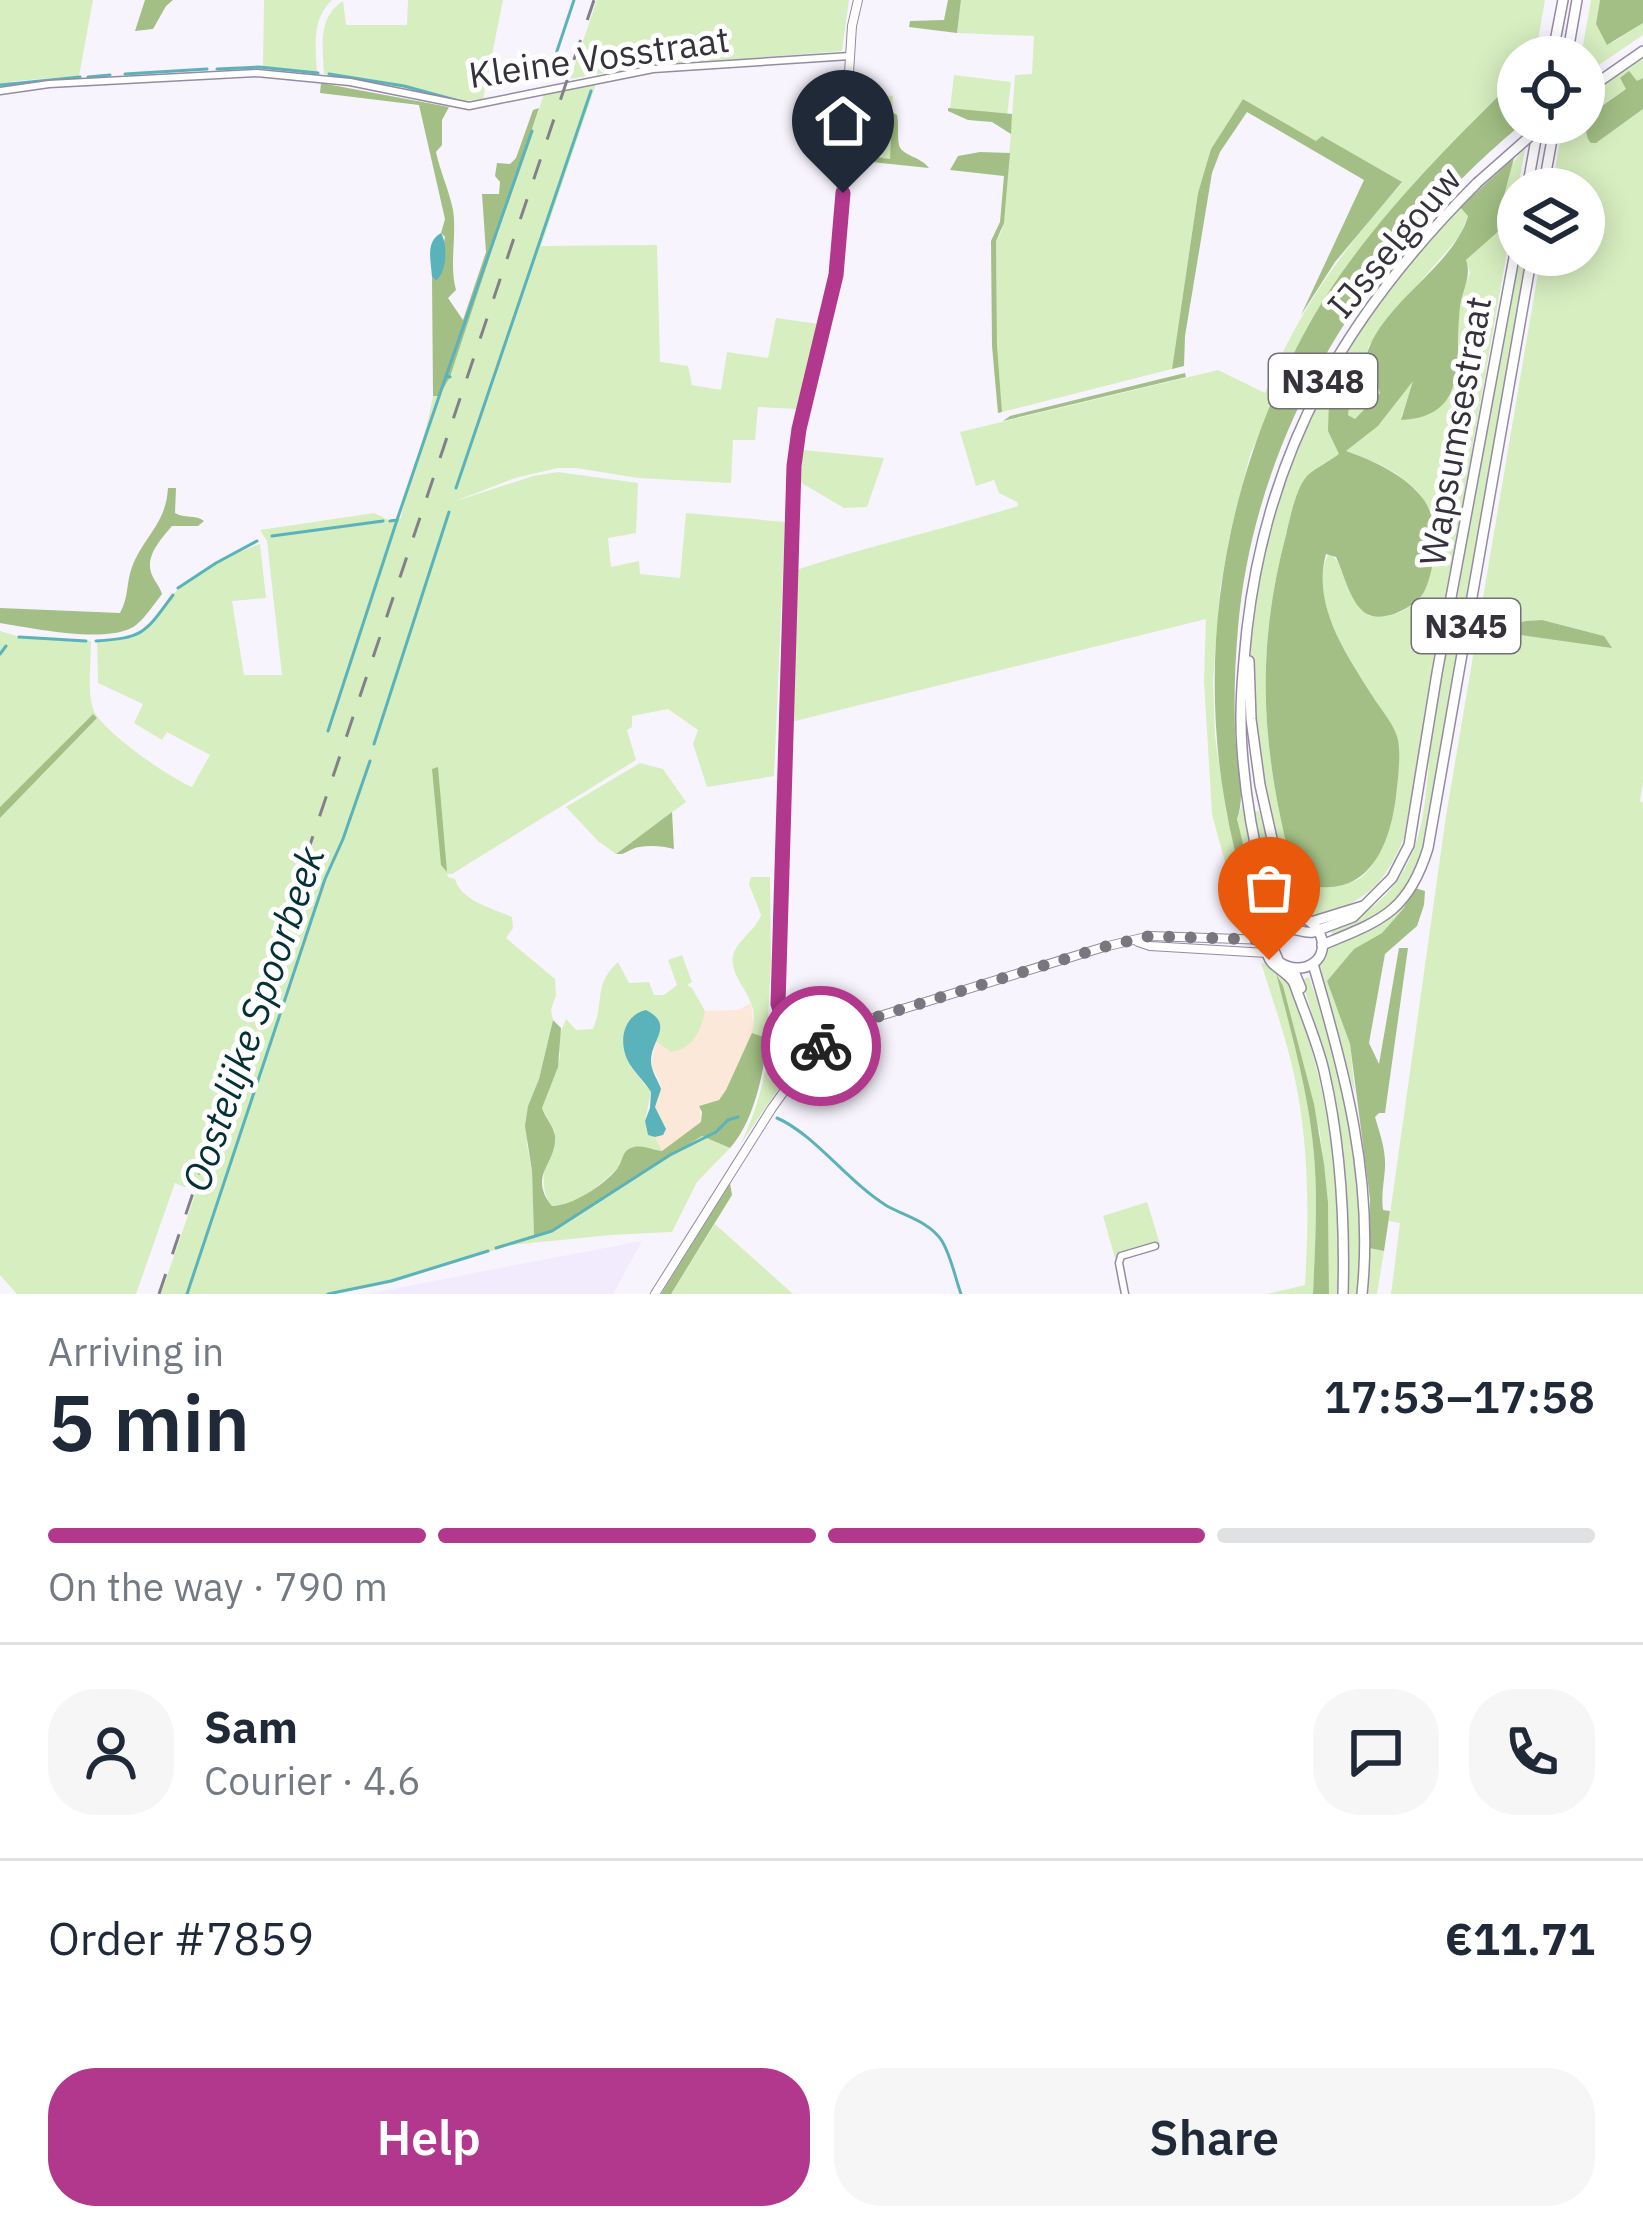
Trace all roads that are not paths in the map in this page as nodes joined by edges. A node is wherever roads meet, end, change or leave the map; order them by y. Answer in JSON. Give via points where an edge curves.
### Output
{"nodes":[{"id":1,"x":858,"y":0,"type":"edge"},
{"id":2,"x":1563,"y":0,"type":"edge"},
{"id":3,"x":1577,"y":0,"type":"edge"},
{"id":4,"x":1556,"y":36,"type":"edge"},
{"id":5,"x":1571,"y":36,"type":"edge"},
{"id":6,"x":1643,"y":51,"type":"edge"},
{"id":7,"x":850,"y":56,"type":"junction"},
{"id":8,"x":1605,"y":77,"type":"edge"},
{"id":9,"x":0,"y":92,"type":"edge"},
{"id":10,"x":1519,"y":144,"type":"edge"},
{"id":11,"x":1511,"y":276,"type":"edge"},
{"id":12,"x":1528,"y":276,"type":"edge"},
{"id":13,"x":1248,"y":620,"type":"junction"},
{"id":14,"x":1298,"y":918,"type":"junction"},
{"id":15,"x":1279,"y":928,"type":"junction"},
{"id":16,"x":1314,"y":928,"type":"junction"},
{"id":17,"x":1137,"y":941,"type":"junction"},
{"id":18,"x":1322,"y":946,"type":"junction"},
{"id":19,"x":1269,"y":950,"type":"junction"},
{"id":20,"x":1310,"y":964,"type":"junction"},
{"id":21,"x":1293,"y":969,"type":"junction"},
{"id":22,"x":1306,"y":1011,"type":"junction"},
{"id":23,"x":808,"y":1058,"type":"junction"},
{"id":24,"x":1155,"y":1246,"type":"dead end"},
{"id":25,"x":655,"y":1294,"type":"edge"},
{"id":26,"x":1125,"y":1294,"type":"edge"},
{"id":27,"x":1343,"y":1294,"type":"edge"},
{"id":28,"x":1362,"y":1294,"type":"edge"}],
"edges":[{"from":1,"to":7,"type":"street"},
{"from":2,"to":4,"type":"main road"},
{"from":3,"to":5,"type":"main road"},
{"from":6,"to":8,"type":"main road"},
{"from":7,"to":9,"type":"street","name":"Kleine Vosstraat","via":[[653,69],[470,106],[257,73]]},
{"from":7,"to":23,"type":"street","via":[[836,275],[792,484],[778,1004]]},
{"from":10,"to":13,"type":"main road","name":"IJsselgouw","number":"N348","bridge":true,"via":[[1388,280],[1333,362],[1275,494]]},
{"from":11,"to":16,"type":"main road","name":"Wapsumsestraat","number":"N345","via":[[1409,845],[1392,878],[1353,917]]},
{"from":12,"to":18,"type":"main road","name":"Wapsumsestraat","number":"N345","via":[[1423,867],[1384,917]]},
{"from":13,"to":14,"type":"main road","name":"IJsselgouw","number":"N348","via":[[1256,760]]},
{"from":13,"to":15,"type":"main road","name":"IJsselgouw","number":"N348","via":[[1240,720],[1250,814]]},
{"from":14,"to":15,"type":"main road"},
{"from":14,"to":16,"type":"main road"},
{"from":15,"to":16,"type":"main road"},
{"from":15,"to":19,"type":"main road"},
{"from":16,"to":18,"type":"main road"},
{"from":16,"to":20,"type":"main road"},
{"from":17,"to":19,"type":"street"},
{"from":17,"to":19,"type":"street","via":[[1175,936]]},
{"from":17,"to":23,"type":"street","via":[[870,1019]]},
{"from":18,"to":20,"type":"main road"},
{"from":19,"to":20,"type":"main road"},
{"from":19,"to":21,"type":"main road"},
{"from":19,"to":22,"type":"main road"},
{"from":20,"to":21,"type":"main road"},
{"from":20,"to":28,"type":"main road","via":[[1360,1153]]},
{"from":21,"to":22,"type":"main road"},
{"from":22,"to":27,"type":"main road","via":[[1338,1150]]},
{"from":23,"to":25,"type":"street"},
{"from":24,"to":26,"type":"street","via":[[1121,1256]]}]}
